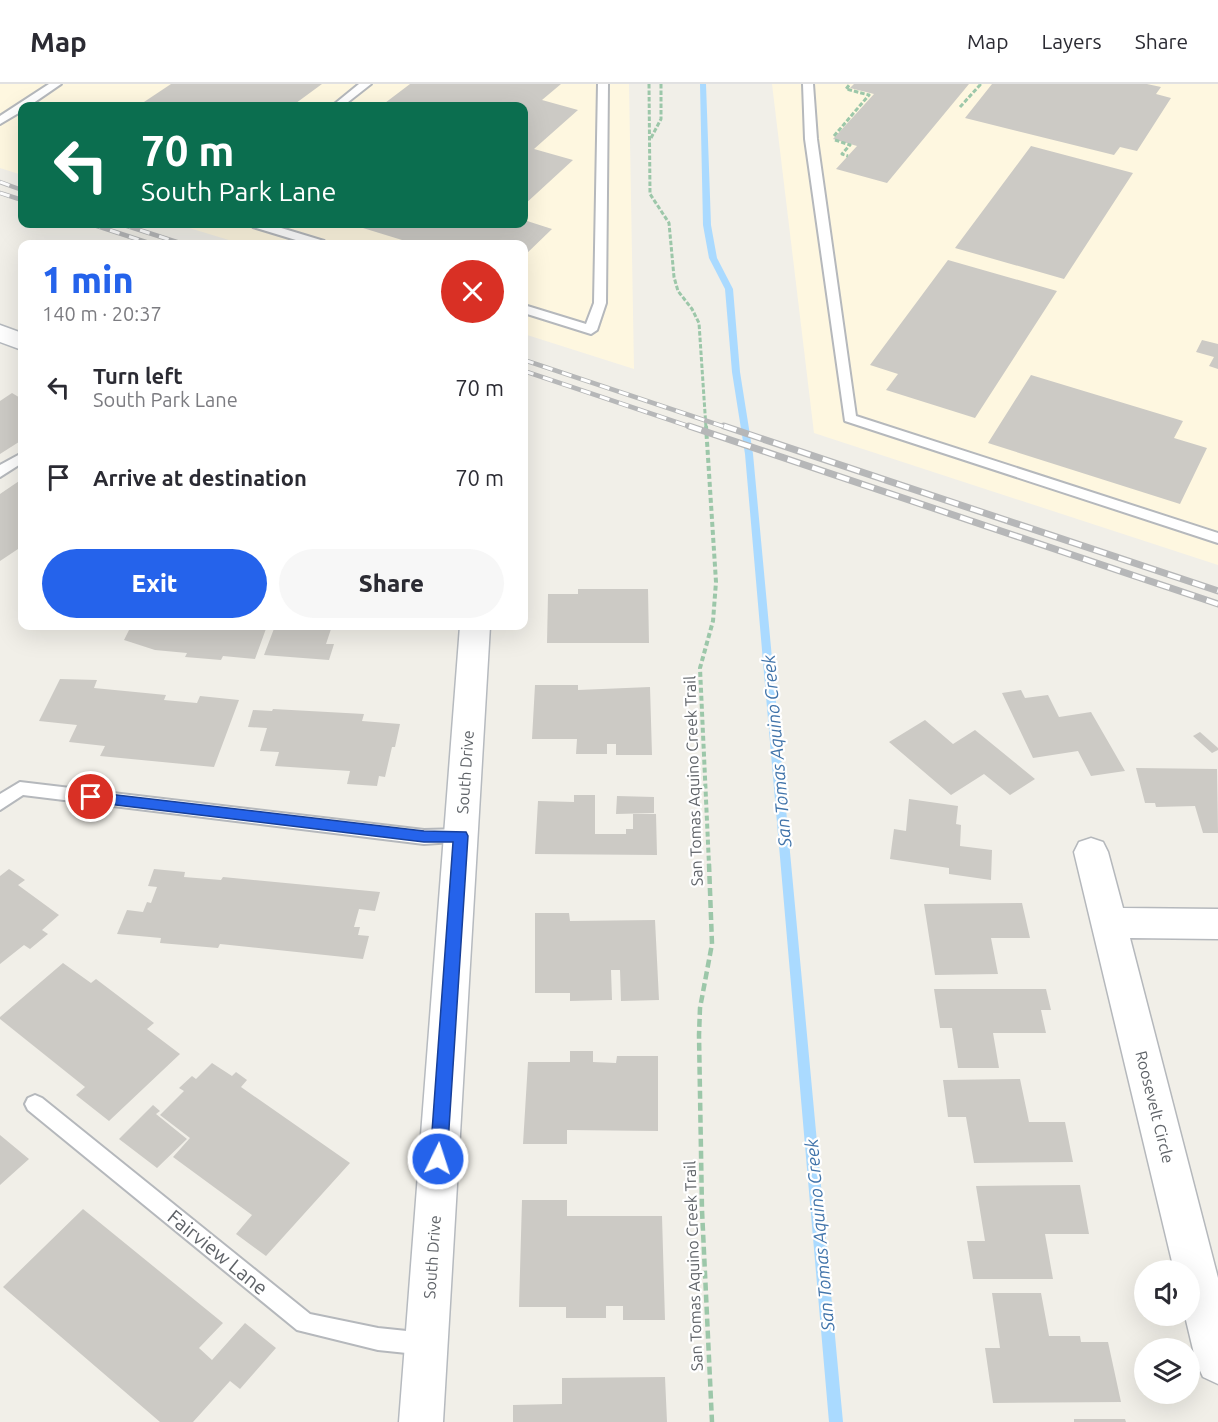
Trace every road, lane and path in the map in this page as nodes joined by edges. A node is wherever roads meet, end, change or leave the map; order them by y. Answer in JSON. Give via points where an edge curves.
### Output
{"nodes":[{"id":1,"x":56,"y":84,"type":"edge"},
{"id":2,"x":366,"y":84,"type":"edge"},
{"id":3,"x":603,"y":84,"type":"edge"},
{"id":4,"x":649,"y":84,"type":"edge"},
{"id":5,"x":661,"y":84,"type":"edge"},
{"id":6,"x":808,"y":84,"type":"edge"},
{"id":7,"x":850,"y":84,"type":"edge"},
{"id":8,"x":978,"y":84,"type":"edge"},
{"id":9,"x":29,"y":102,"type":"edge"},
{"id":10,"x":342,"y":102,"type":"edge"},
{"id":11,"x":960,"y":107,"type":"dead end"},
{"id":12,"x":18,"y":109,"type":"edge"},
{"id":13,"x":0,"y":121,"type":"edge"},
{"id":14,"x":651,"y":139,"type":"junction"},
{"id":15,"x":848,"y":156,"type":"dead end"},
{"id":16,"x":270,"y":228,"type":"edge"},
{"id":17,"x":307,"y":240,"type":"edge"},
{"id":18,"x":528,"y":310,"type":"edge"},
{"id":19,"x":0,"y":333,"type":"edge"},
{"id":20,"x":18,"y":340,"type":"edge"},
{"id":21,"x":18,"y":460,"type":"edge"},
{"id":22,"x":0,"y":472,"type":"edge"},
{"id":23,"x":1218,"y":538,"type":"edge"},
{"id":24,"x":475,"y":630,"type":"edge"},
{"id":25,"x":0,"y":803,"type":"edge"},
{"id":26,"x":460,"y":836,"type":"junction"},
{"id":27,"x":1091,"y":852,"type":"dead end"},
{"id":28,"x":1109,"y":923,"type":"junction"},
{"id":29,"x":1218,"y":924,"type":"edge"},
{"id":30,"x":35,"y":1104,"type":"dead end"},
{"id":31,"x":426,"y":1344,"type":"junction"},
{"id":32,"x":1218,"y":1362,"type":"edge"},
{"id":33,"x":421,"y":1422,"type":"edge"},
{"id":34,"x":711,"y":1422,"type":"edge"}],
"edges":[{"from":1,"to":9,"type":"lane"},
{"from":2,"to":10,"type":"lane"},
{"from":3,"to":18,"type":"lane","via":[[600,303],[591,330]]},
{"from":4,"to":14,"type":"path"},
{"from":5,"to":14,"type":"path","name":"San Tomas Aquino Creek Trail","via":[[661,119]]},
{"from":6,"to":23,"type":"lane","via":[[811,140],[850,418]]},
{"from":7,"to":15,"type":"path","via":[[844,88],[869,95],[832,140],[850,145],[842,154]]},
{"from":8,"to":11,"type":"path"},
{"from":12,"to":13,"type":"lane"},
{"from":14,"to":34,"type":"path","name":"San Tomas Aquino Creek Trail","via":[[650,194],[669,223],[678,291],[699,323],[716,582],[713,621],[700,668],[712,944],[699,1035]]},
{"from":16,"to":17,"type":"lane"},
{"from":19,"to":20,"type":"street"},
{"from":21,"to":22,"type":"lane"},
{"from":24,"to":26,"type":"street","name":"South Drive"},
{"from":25,"to":26,"type":"lane","via":[[20,789],[424,837]]},
{"from":26,"to":31,"type":"street","name":"South Drive"},
{"from":27,"to":28,"type":"street","name":"Roosevelt Circle"},
{"from":28,"to":29,"type":"street"},
{"from":28,"to":32,"type":"street","name":"Roosevelt Circle"},
{"from":30,"to":31,"type":"lane","name":"Fairview Lane","via":[[305,1323],[378,1340]]},
{"from":31,"to":33,"type":"street","name":"South Drive"}]}
